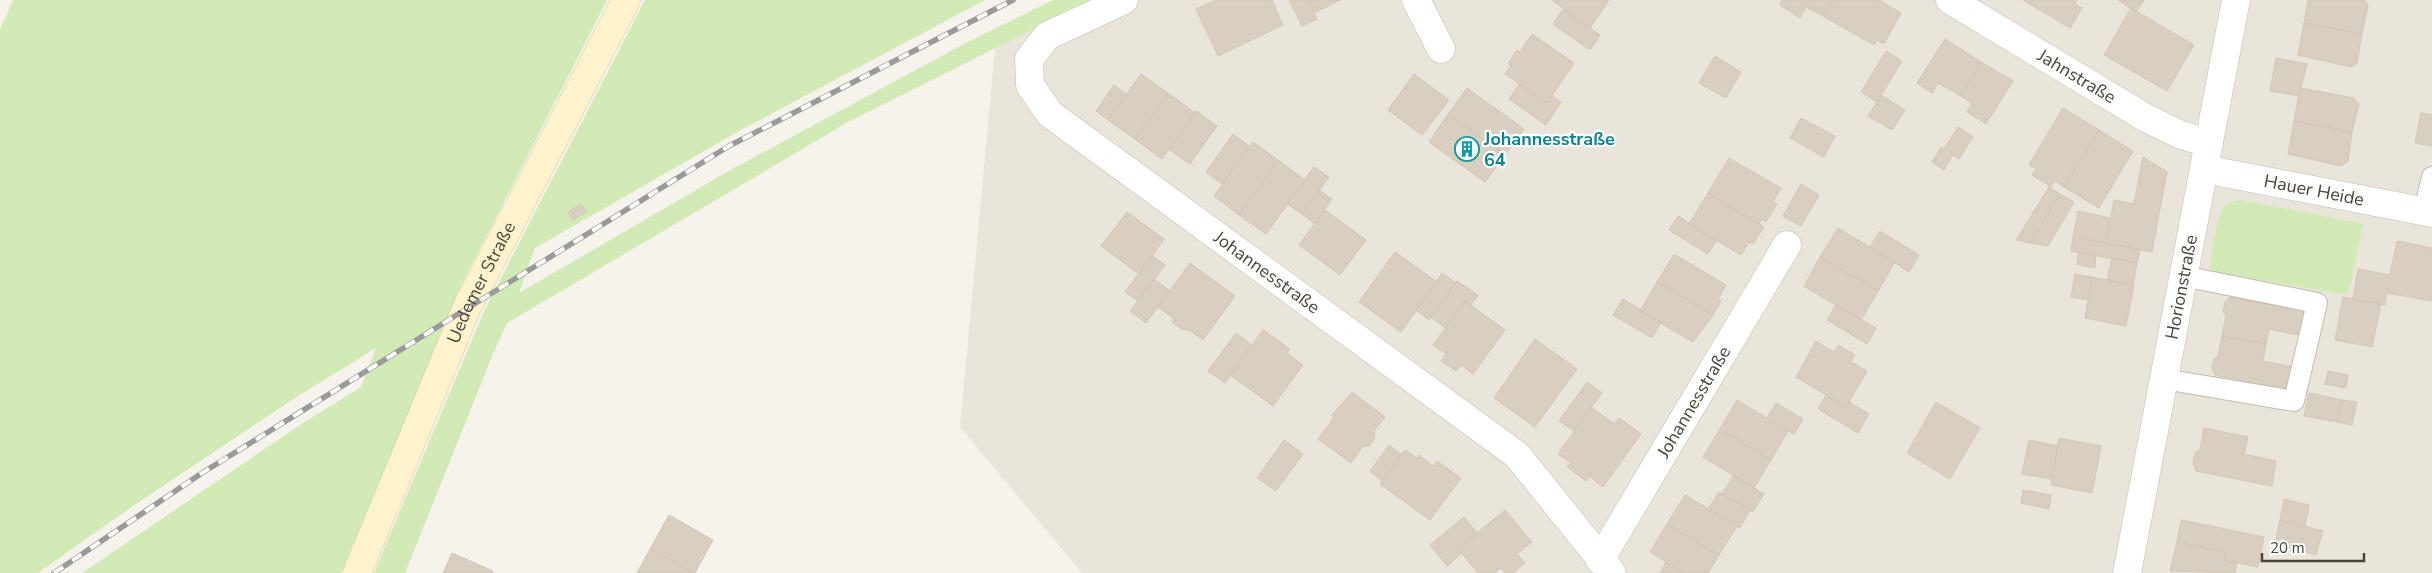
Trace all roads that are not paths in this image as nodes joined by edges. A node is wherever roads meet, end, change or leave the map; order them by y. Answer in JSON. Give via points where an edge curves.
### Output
{"nodes":[{"id":1,"x":626,"y":0,"type":"edge"},
{"id":2,"x":1124,"y":0,"type":"edge"},
{"id":3,"x":1416,"y":0,"type":"edge"},
{"id":4,"x":1950,"y":0,"type":"edge"},
{"id":5,"x":2236,"y":0,"type":"edge"},
{"id":6,"x":1441,"y":49,"type":"dead end"},
{"id":7,"x":2206,"y":156,"type":"junction"},
{"id":8,"x":2432,"y":176,"type":"edge"},
{"id":9,"x":2428,"y":212,"type":"edge"},
{"id":10,"x":1788,"y":245,"type":"dead end"},
{"id":11,"x":2183,"y":276,"type":"junction"},
{"id":12,"x":2164,"y":378,"type":"junction"},
{"id":13,"x":1606,"y":567,"type":"edge"},
{"id":14,"x":357,"y":573,"type":"edge"},
{"id":15,"x":2127,"y":573,"type":"edge"}],
"edges":[{"from":1,"to":14,"type":"main road","name":"Uedemer Straße","via":[[467,307]]},
{"from":2,"to":13,"type":"street","name":"Johannesstraße","via":[[1047,36],[1029,59],[1030,85],[1050,114],[1517,455]]},
{"from":3,"to":6,"type":"street"},
{"from":4,"to":7,"type":"street","name":"Jahnstraße","via":[[2146,118],[2181,135]]},
{"from":5,"to":7,"type":"street","name":"Horionstraße"},
{"from":7,"to":9,"type":"street","name":"Hauer Heide"},
{"from":7,"to":11,"type":"street","name":"Horionstraße"},
{"from":8,"to":9,"type":"lane","name":"Hauer Heide"},
{"from":10,"to":13,"type":"street","name":"Johannesstraße"},
{"from":11,"to":12,"type":"street","name":"Horionstraße"},
{"from":11,"to":12,"type":"lane","via":[[2317,304],[2294,402]]},
{"from":12,"to":15,"type":"street","name":"Horionstraße"}]}
